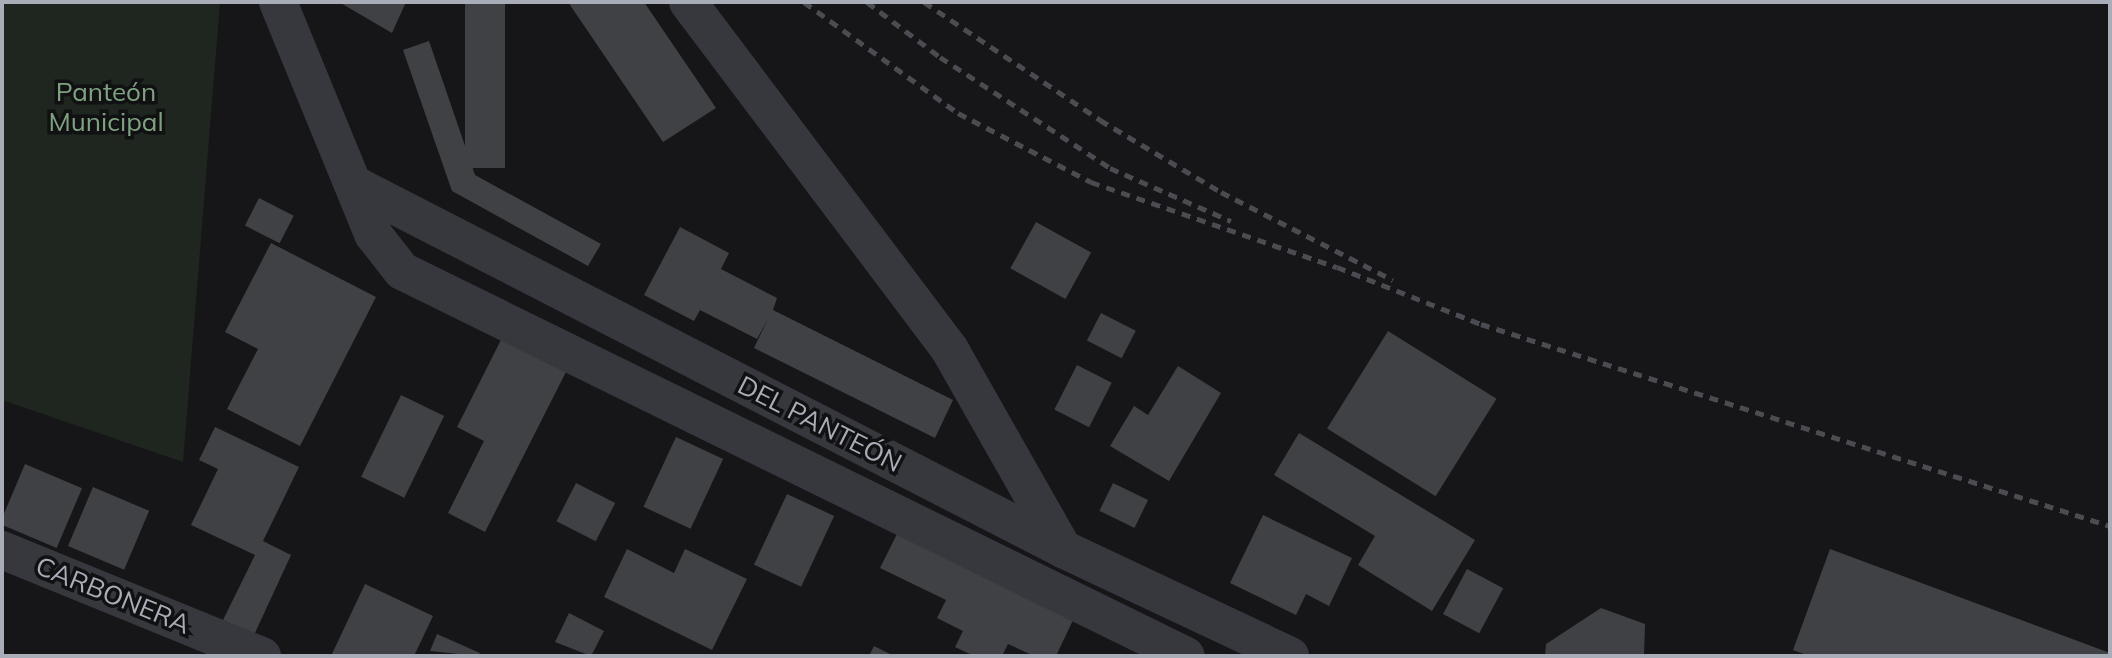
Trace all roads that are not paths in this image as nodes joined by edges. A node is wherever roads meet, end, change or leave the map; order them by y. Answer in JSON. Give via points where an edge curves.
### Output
{"nodes":[{"id":1,"x":278,"y":2,"type":"edge"},
{"id":2,"x":688,"y":2,"type":"edge"},
{"id":3,"x":354,"y":184,"type":"junction"},
{"id":4,"x":1063,"y":549,"type":"junction"},
{"id":5,"x":2,"y":550,"type":"edge"},
{"id":6,"x":262,"y":656,"type":"edge"},
{"id":7,"x":1186,"y":656,"type":"edge"},
{"id":8,"x":1290,"y":656,"type":"edge"}],
"edges":[{"from":1,"to":3,"type":"street","name":"DEL PANTEÓN"},
{"from":2,"to":4,"type":"street","via":[[950,350]]},
{"from":3,"to":4,"type":"street","name":"DEL PANTEÓN"},
{"from":3,"to":7,"type":"street","name":"DEL PANTEÓN","via":[[373,234],[402,271]]},
{"from":4,"to":8,"type":"street","name":"DEL PANTEÓN"},
{"from":5,"to":6,"type":"street","name":"CARBONERA"}]}
